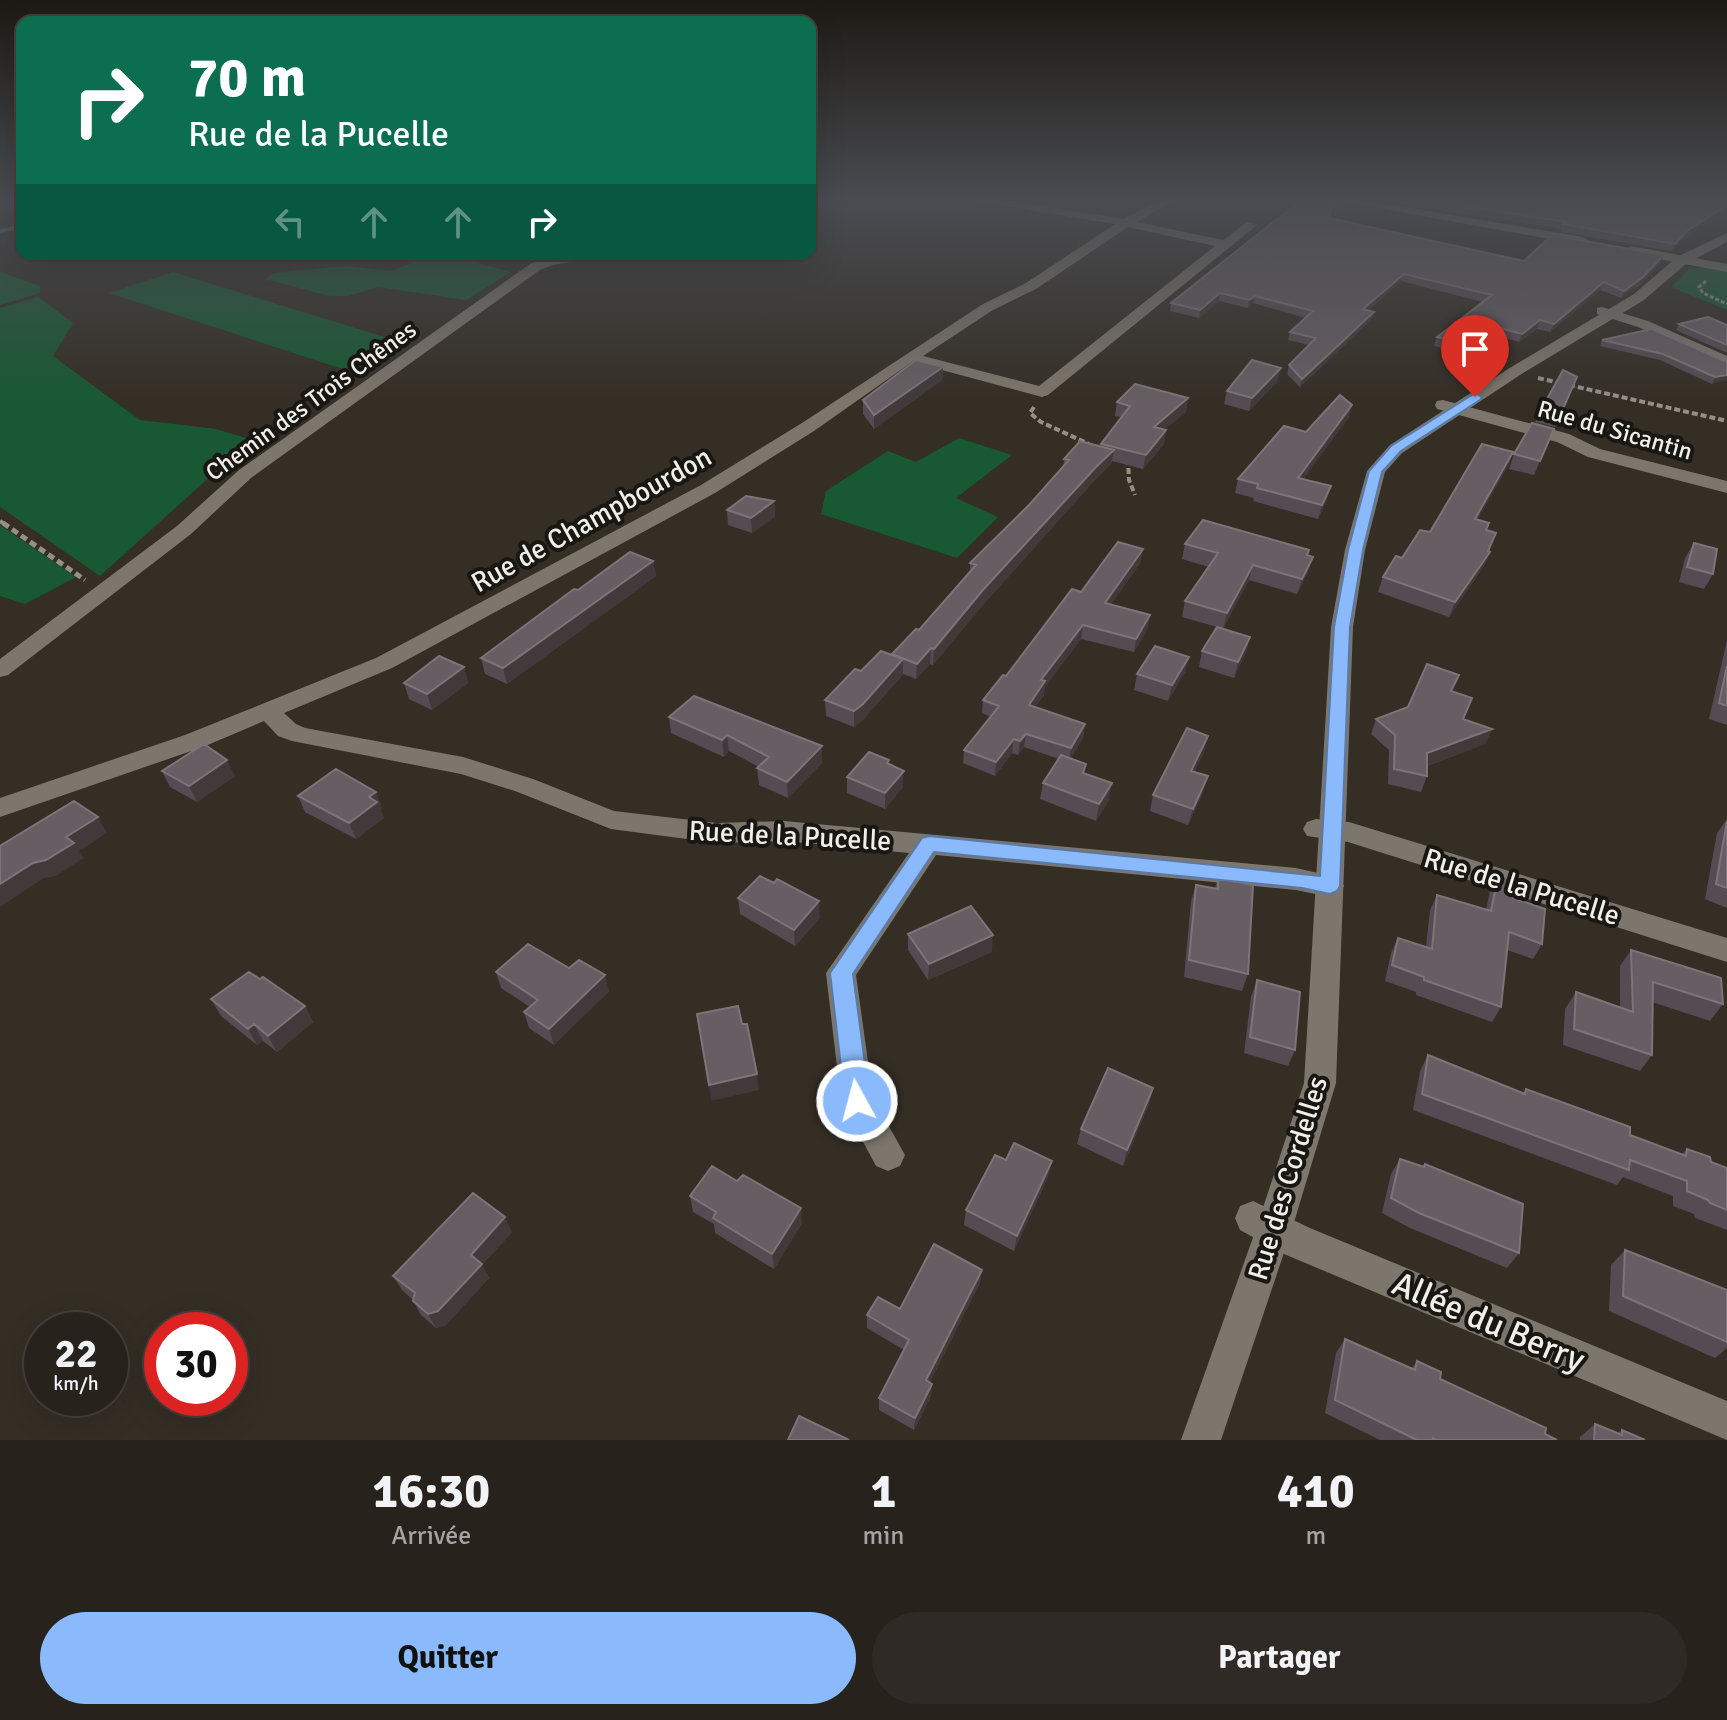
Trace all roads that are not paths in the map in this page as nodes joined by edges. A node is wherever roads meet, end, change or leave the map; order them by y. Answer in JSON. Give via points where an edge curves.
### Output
{"nodes":[{"id":1,"x":535,"y":267,"type":"edge"},
{"id":2,"x":1059,"y":267,"type":"edge"},
{"id":3,"x":1196,"y":267,"type":"edge"},
{"id":4,"x":1674,"y":267,"type":"edge"},
{"id":5,"x":1607,"y":312,"type":"junction"},
{"id":6,"x":910,"y":357,"type":"junction"},
{"id":7,"x":1727,"y":362,"type":"edge"},
{"id":8,"x":1450,"y":408,"type":"junction"},
{"id":9,"x":1727,"y":487,"type":"edge"},
{"id":10,"x":0,"y":670,"type":"edge"},
{"id":11,"x":269,"y":713,"type":"junction"},
{"id":12,"x":0,"y":808,"type":"edge"},
{"id":13,"x":1324,"y":829,"type":"junction"},
{"id":14,"x":929,"y":844,"type":"junction"},
{"id":15,"x":1330,"y":886,"type":"junction"},
{"id":16,"x":1727,"y":950,"type":"edge"},
{"id":17,"x":888,"y":1155,"type":"dead end"},
{"id":18,"x":1263,"y":1224,"type":"junction"},
{"id":19,"x":1727,"y":1421,"type":"edge"},
{"id":20,"x":1201,"y":1440,"type":"edge"}],
"edges":[{"from":1,"to":10,"type":"street","name":"Chemin des Trois Chênes","via":[[245,474],[184,530]]},
{"from":2,"to":6,"type":"street","name":"Rue de Champbourdon"},
{"from":3,"to":6,"type":"street","via":[[1042,392]]},
{"from":4,"to":5,"type":"street","name":"Rue des Cordelles","via":[[1639,297]]},
{"from":5,"to":7,"type":"street"},
{"from":5,"to":8,"type":"street","name":"Rue des Cordelles"},
{"from":6,"to":11,"type":"street","name":"Rue de Champbourdon","via":[[708,489],[384,663]]},
{"from":8,"to":9,"type":"street","name":"Rue du Sicantin"},
{"from":8,"to":13,"type":"street","name":"Rue des Cordelles","via":[[1376,471],[1342,627]]},
{"from":11,"to":12,"type":"street","name":"Rue de Champbourdon"},
{"from":11,"to":14,"type":"street","name":"Rue de la Pucelle","via":[[301,735],[463,766],[611,820],[717,833],[784,831]]},
{"from":13,"to":15,"type":"street","name":"Rue des Cordelles"},
{"from":13,"to":16,"type":"street","name":"Rue de la Pucelle"},
{"from":14,"to":15,"type":"street","name":"Rue de la Pucelle"},
{"from":14,"to":17,"type":"street","via":[[841,973],[857,1101]]},
{"from":15,"to":18,"type":"street","name":"Rue des Cordelles","via":[[1320,1083]]},
{"from":18,"to":19,"type":"street","name":"Allée du Berry"},
{"from":18,"to":20,"type":"street","name":"Rue des Cordelles"}]}
